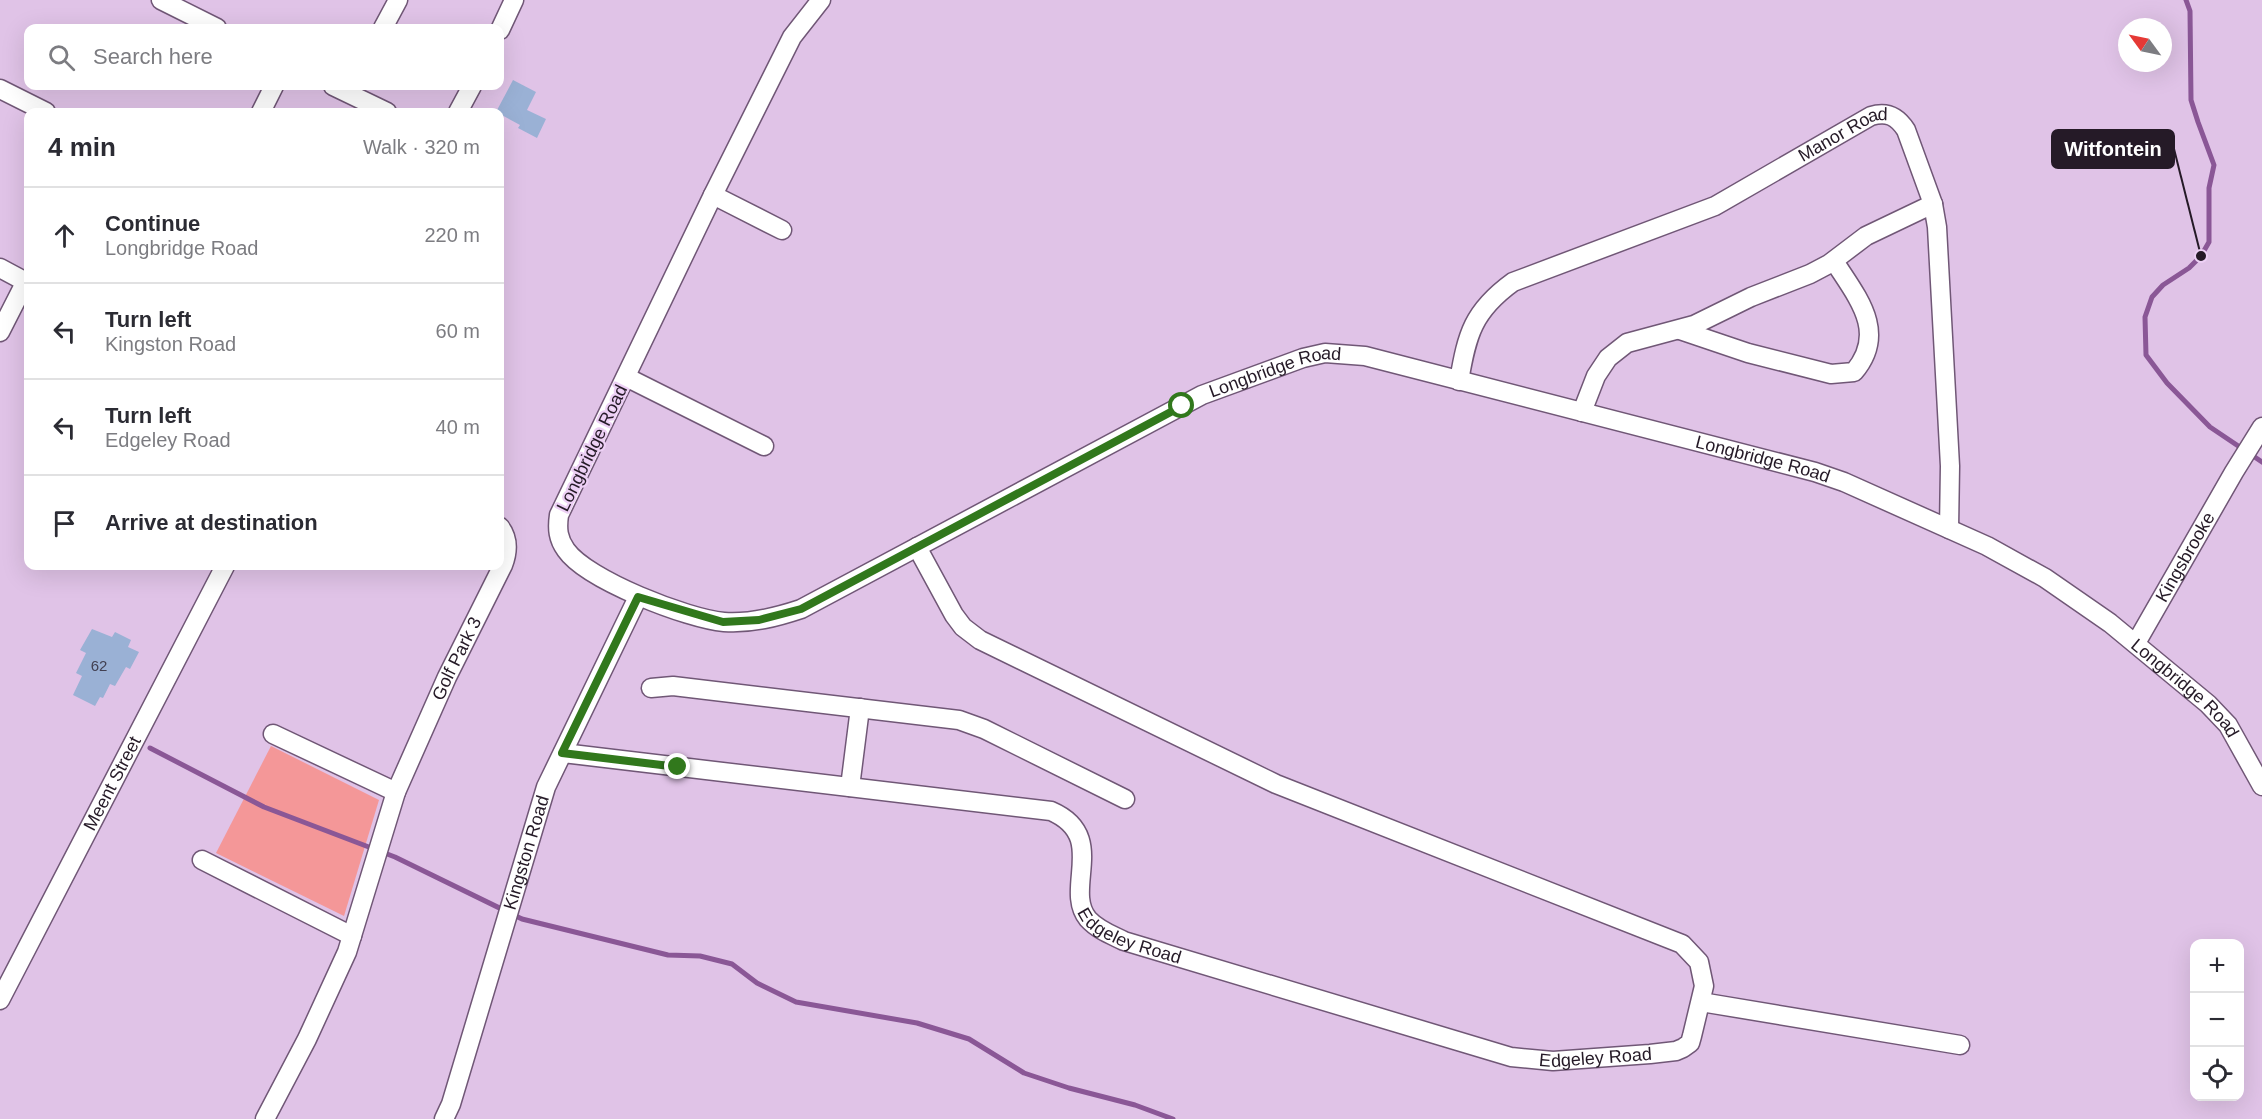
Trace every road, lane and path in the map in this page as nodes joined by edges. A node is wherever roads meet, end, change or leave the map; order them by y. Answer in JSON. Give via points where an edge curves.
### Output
{"nodes":[{"id":1,"x":160,"y":0,"type":"edge"},
{"id":2,"x":398,"y":0,"type":"edge"},
{"id":3,"x":514,"y":0,"type":"edge"},
{"id":4,"x":822,"y":0,"type":"edge"},
{"id":5,"x":209,"y":24,"type":"edge"},
{"id":6,"x":385,"y":24,"type":"edge"},
{"id":7,"x":503,"y":24,"type":"edge"},
{"id":8,"x":0,"y":89,"type":"edge"},
{"id":9,"x":272,"y":90,"type":"edge"},
{"id":10,"x":354,"y":90,"type":"edge"},
{"id":11,"x":470,"y":90,"type":"edge"},
{"id":12,"x":38,"y":108,"type":"edge"},
{"id":13,"x":263,"y":108,"type":"edge"},
{"id":14,"x":381,"y":108,"type":"edge"},
{"id":15,"x":460,"y":108,"type":"edge"},
{"id":16,"x":713,"y":195,"type":"junction"},
{"id":17,"x":1932,"y":204,"type":"junction"},
{"id":18,"x":782,"y":230,"type":"dead end"},
{"id":19,"x":1834,"y":261,"type":"junction"},
{"id":20,"x":0,"y":268,"type":"edge"},
{"id":21,"x":24,"y":280,"type":"edge"},
{"id":22,"x":24,"y":288,"type":"edge"},
{"id":23,"x":1680,"y":330,"type":"junction"},
{"id":24,"x":0,"y":332,"type":"edge"},
{"id":25,"x":626,"y":377,"type":"junction"},
{"id":26,"x":1459,"y":381,"type":"junction"},
{"id":27,"x":1582,"y":412,"type":"junction"},
{"id":28,"x":2262,"y":428,"type":"edge"},
{"id":29,"x":764,"y":446,"type":"dead end"},
{"id":30,"x":1949,"y":529,"type":"junction"},
{"id":31,"x":504,"y":534,"type":"edge"},
{"id":32,"x":917,"y":547,"type":"junction"},
{"id":33,"x":504,"y":561,"type":"edge"},
{"id":34,"x":223,"y":570,"type":"edge"},
{"id":35,"x":500,"y":570,"type":"edge"},
{"id":36,"x":638,"y":597,"type":"junction"},
{"id":37,"x":2136,"y":643,"type":"junction"},
{"id":38,"x":651,"y":688,"type":"dead end"},
{"id":39,"x":860,"y":708,"type":"junction"},
{"id":40,"x":273,"y":734,"type":"dead end"},
{"id":41,"x":562,"y":753,"type":"junction"},
{"id":42,"x":2262,"y":786,"type":"edge"},
{"id":43,"x":850,"y":788,"type":"junction"},
{"id":44,"x":396,"y":792,"type":"junction"},
{"id":45,"x":1125,"y":799,"type":"dead end"},
{"id":46,"x":202,"y":860,"type":"dead end"},
{"id":47,"x":352,"y":936,"type":"junction"},
{"id":48,"x":0,"y":1000,"type":"edge"},
{"id":49,"x":1701,"y":1002,"type":"junction"},
{"id":50,"x":1960,"y":1045,"type":"dead end"},
{"id":51,"x":265,"y":1119,"type":"edge"},
{"id":52,"x":444,"y":1119,"type":"edge"}],
"edges":[{"from":1,"to":5,"type":"street"},
{"from":2,"to":6,"type":"street"},
{"from":3,"to":7,"type":"street"},
{"from":4,"to":16,"type":"street","name":"Longbridge Road","via":[[792,37]]},
{"from":8,"to":12,"type":"street"},
{"from":9,"to":13,"type":"street"},
{"from":10,"to":14,"type":"street"},
{"from":11,"to":15,"type":"street"},
{"from":16,"to":18,"type":"street"},
{"from":16,"to":25,"type":"street","name":"Longbridge Road"},
{"from":17,"to":19,"type":"street","via":[[1866,236]]},
{"from":17,"to":26,"type":"street","name":"Manor Road","via":[[1906,129],[1891,115],[1871,116],[1715,206],[1513,282],[1492,297],[1473,324]]},
{"from":17,"to":30,"type":"street","name":"Manor Road","via":[[1941,280],[1950,466]]},
{"from":19,"to":23,"type":"street"},
{"from":19,"to":23,"type":"street","via":[[1867,319],[1870,336],[1863,360],[1854,372],[1831,374],[1748,353]]},
{"from":20,"to":21,"type":"street"},
{"from":22,"to":24,"type":"street"},
{"from":23,"to":27,"type":"street","via":[[1627,343],[1608,358],[1596,376]]},
{"from":25,"to":29,"type":"street"},
{"from":25,"to":36,"type":"street","name":"Longbridge Road","via":[[567,497],[557,530],[567,552],[580,563]]},
{"from":26,"to":27,"type":"street","name":"Longbridge Road"},
{"from":26,"to":32,"type":"street","name":"Longbridge Road","via":[[1365,356],[1325,353],[1303,358],[1202,395]]},
{"from":27,"to":30,"type":"street","name":"Longbridge Road","via":[[1815,472]]},
{"from":28,"to":37,"type":"street","name":"Kingsbrooke"},
{"from":30,"to":37,"type":"street","name":"Longbridge Road","via":[[2045,578]]},
{"from":31,"to":33,"type":"street","name":"Golf Park 3","via":[[507,548]]},
{"from":32,"to":36,"type":"street","name":"Longbridge Road","via":[[801,609],[759,620],[723,622]]},
{"from":32,"to":49,"type":"street","name":"Edgeley Road","via":[[954,615],[980,640],[1276,784],[1682,944],[1699,962],[1704,986]]},
{"from":34,"to":48,"type":"street","name":"Meent Street"},
{"from":35,"to":44,"type":"street","name":"Golf Park 3"},
{"from":36,"to":41,"type":"street","name":"Kingston Road"},
{"from":37,"to":42,"type":"street","name":"Longbridge Road","via":[[2228,725]]},
{"from":38,"to":39,"type":"street","via":[[673,686]]},
{"from":39,"to":43,"type":"street"},
{"from":39,"to":45,"type":"street","via":[[959,720]]},
{"from":40,"to":44,"type":"street"},
{"from":41,"to":43,"type":"street","name":"Edgeley Road"},
{"from":41,"to":52,"type":"street","name":"Kingston Road","via":[[546,787]]},
{"from":43,"to":49,"type":"street","name":"Edgeley Road","via":[[1060,815],[1079,836],[1080,900],[1088,919],[1101,930],[1125,941],[1491,1053],[1553,1061],[1676,1051],[1690,1043]]},
{"from":44,"to":47,"type":"street","name":"Golf Park 3"},
{"from":46,"to":47,"type":"street"},
{"from":47,"to":51,"type":"street","name":"Golf Park 3","via":[[307,1039]]},
{"from":49,"to":50,"type":"street"}]}
